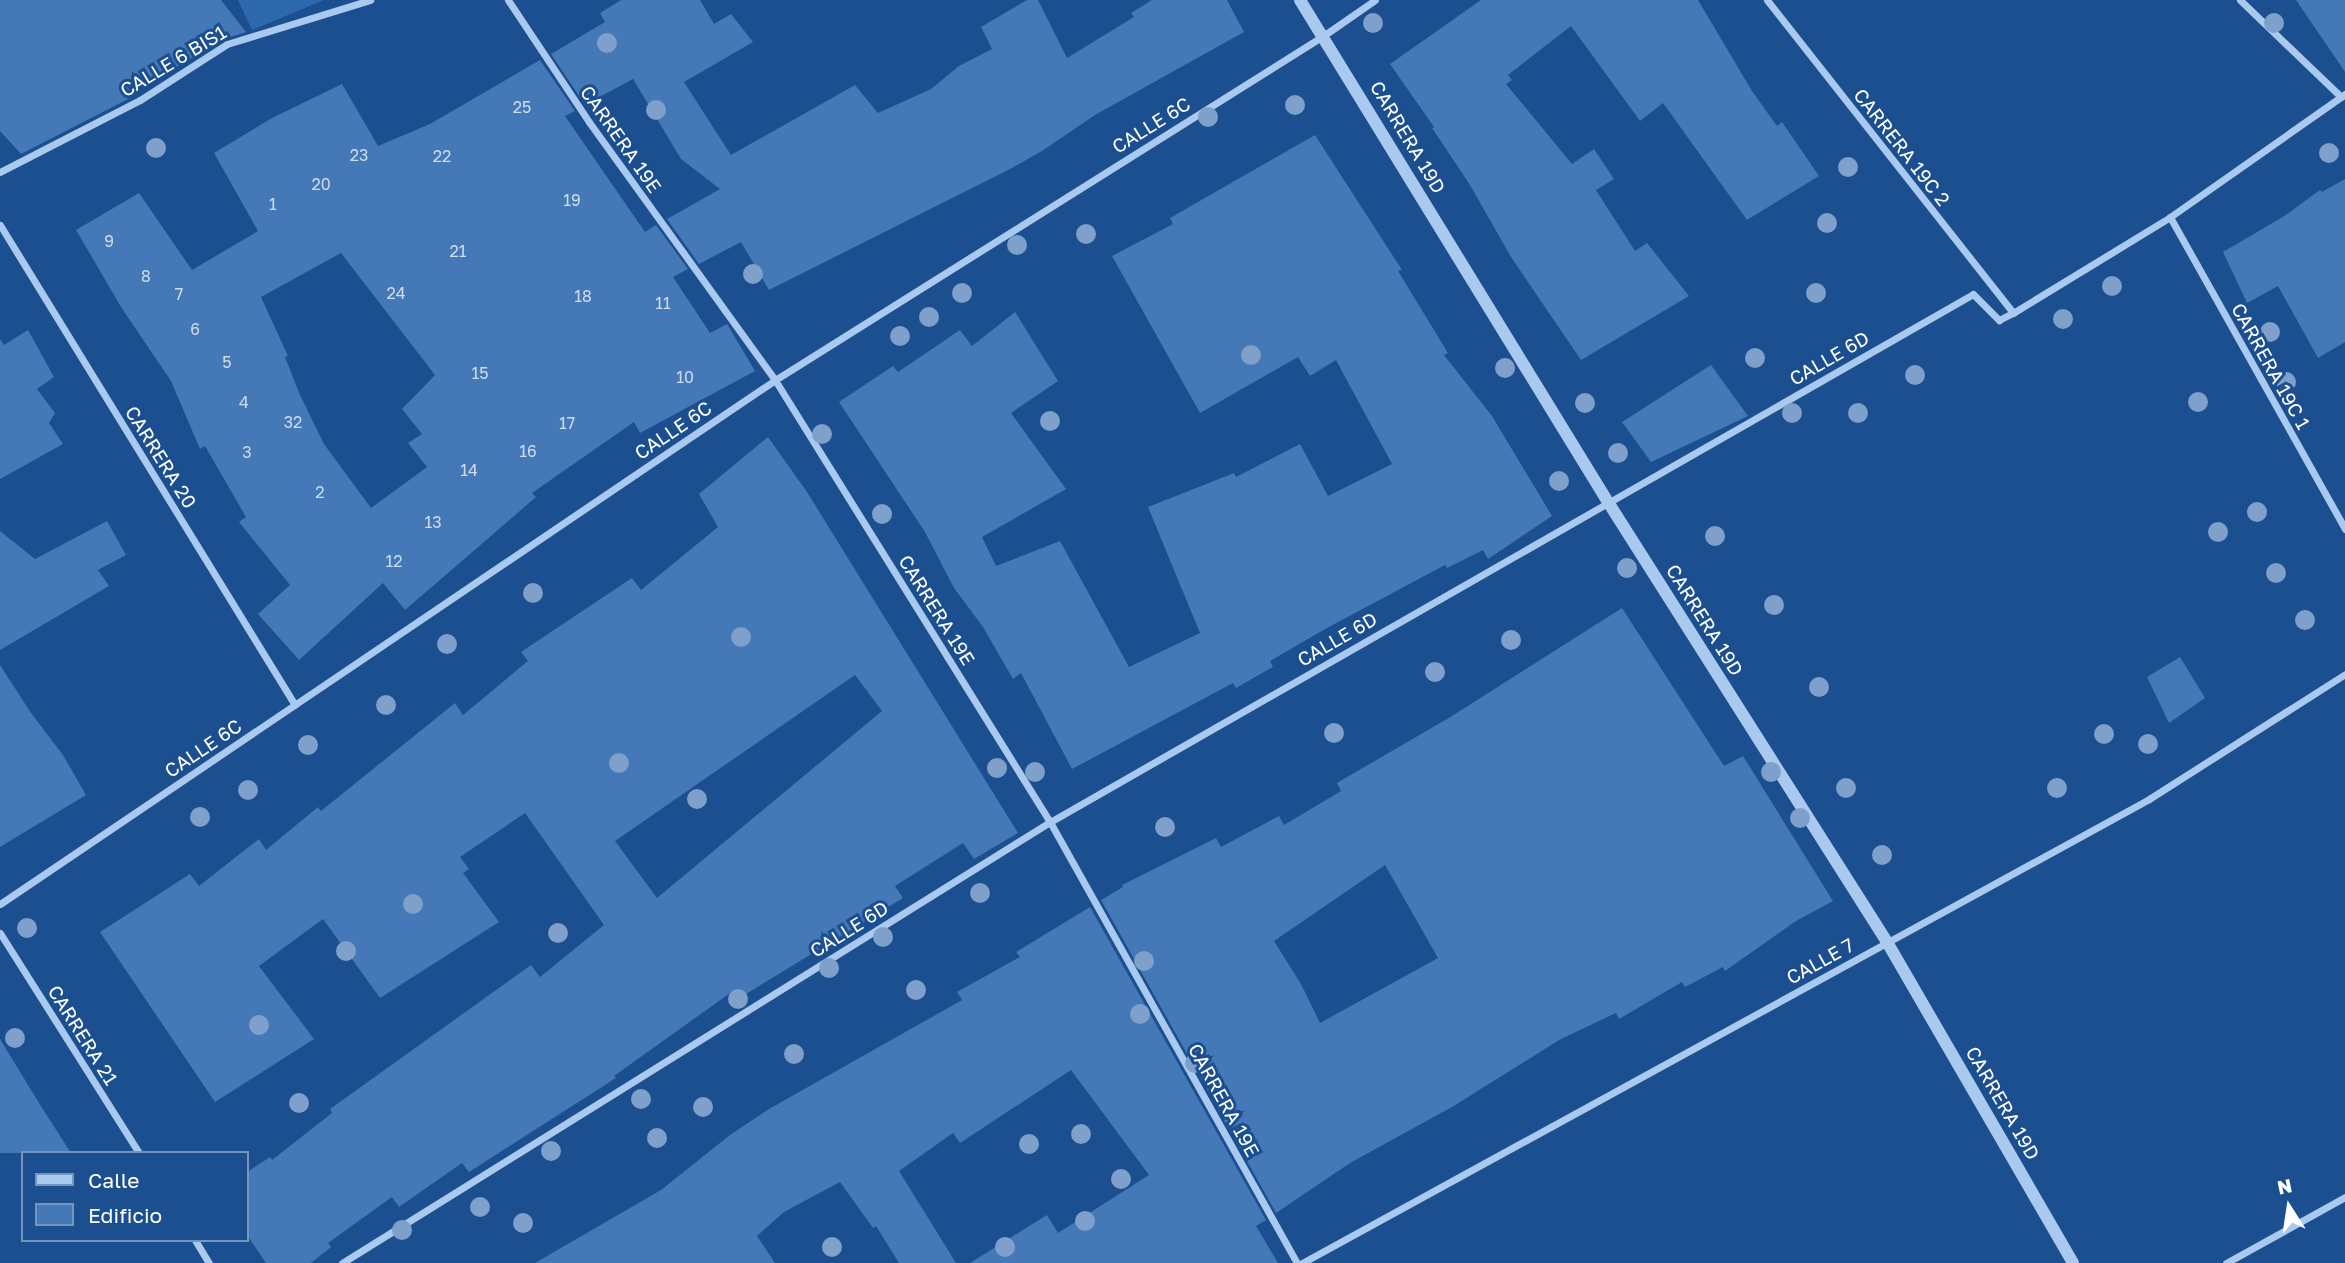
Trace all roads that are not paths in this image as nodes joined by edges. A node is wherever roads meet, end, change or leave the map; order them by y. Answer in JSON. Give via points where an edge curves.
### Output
{"nodes":[{"id":1,"x":370,"y":0,"type":"edge"},
{"id":2,"x":508,"y":0,"type":"edge"},
{"id":3,"x":1300,"y":0,"type":"edge"},
{"id":4,"x":1375,"y":0,"type":"edge"},
{"id":5,"x":1766,"y":0,"type":"edge"},
{"id":6,"x":2240,"y":0,"type":"edge"},
{"id":7,"x":1323,"y":36,"type":"junction"},
{"id":8,"x":2343,"y":95,"type":"edge"},
{"id":9,"x":0,"y":172,"type":"edge"},
{"id":10,"x":2171,"y":217,"type":"junction"},
{"id":11,"x":0,"y":225,"type":"edge"},
{"id":12,"x":2013,"y":313,"type":"junction"},
{"id":13,"x":775,"y":380,"type":"junction"},
{"id":14,"x":1608,"y":502,"type":"junction"},
{"id":15,"x":2345,"y":529,"type":"edge"},
{"id":16,"x":2345,"y":674,"type":"edge"},
{"id":17,"x":295,"y":705,"type":"junction"},
{"id":18,"x":1050,"y":822,"type":"junction"},
{"id":19,"x":0,"y":904,"type":"edge"},
{"id":20,"x":0,"y":933,"type":"edge"},
{"id":21,"x":1887,"y":942,"type":"junction"},
{"id":22,"x":138,"y":1151,"type":"edge"},
{"id":23,"x":2345,"y":1197,"type":"edge"},
{"id":24,"x":196,"y":1242,"type":"edge"},
{"id":25,"x":209,"y":1263,"type":"edge"},
{"id":26,"x":342,"y":1263,"type":"edge"},
{"id":27,"x":1300,"y":1263,"type":"edge"},
{"id":28,"x":2073,"y":1263,"type":"edge"},
{"id":29,"x":2226,"y":1263,"type":"edge"}],
"edges":[{"from":1,"to":9,"type":"street","name":"CALLE 6 BIS1","via":[[227,44],[139,100]]},
{"from":2,"to":13,"type":"street","name":"CARRERA 19E","via":[[589,122]]},
{"from":3,"to":7,"type":"street","name":"CARRERA 19D"},
{"from":4,"to":7,"type":"street","name":"CALLE 6C"},
{"from":5,"to":12,"type":"street","name":"CARRERA 19C 2"},
{"from":6,"to":8,"type":"street"},
{"from":7,"to":13,"type":"street","name":"CALLE 6C"},
{"from":7,"to":14,"type":"street","name":"CARRERA 19D"},
{"from":8,"to":10,"type":"street"},
{"from":10,"to":12,"type":"street"},
{"from":10,"to":15,"type":"street","name":"CARRERA 19C 1"},
{"from":11,"to":17,"type":"street","name":"CARRERA 20"},
{"from":12,"to":14,"type":"street","name":"CALLE 6D","via":[[1999,320],[1973,294]]},
{"from":13,"to":17,"type":"street","name":"CALLE 6C"},
{"from":13,"to":18,"type":"street","name":"CARRERA 19E"},
{"from":14,"to":18,"type":"street","name":"CALLE 6D"},
{"from":14,"to":21,"type":"street","name":"CARRERA 19D"},
{"from":16,"to":21,"type":"street","name":"CALLE 7","via":[[2149,799]]},
{"from":17,"to":19,"type":"street","name":"CALLE 6C"},
{"from":18,"to":26,"type":"street","name":"CALLE 6D"},
{"from":18,"to":27,"type":"street","name":"CARRERA 19E"},
{"from":20,"to":22,"type":"street","name":"CARRERA 21"},
{"from":21,"to":27,"type":"street","name":"CALLE 7"},
{"from":21,"to":28,"type":"street","name":"CARRERA 19D"},
{"from":23,"to":29,"type":"street"},
{"from":24,"to":25,"type":"street"}]}
